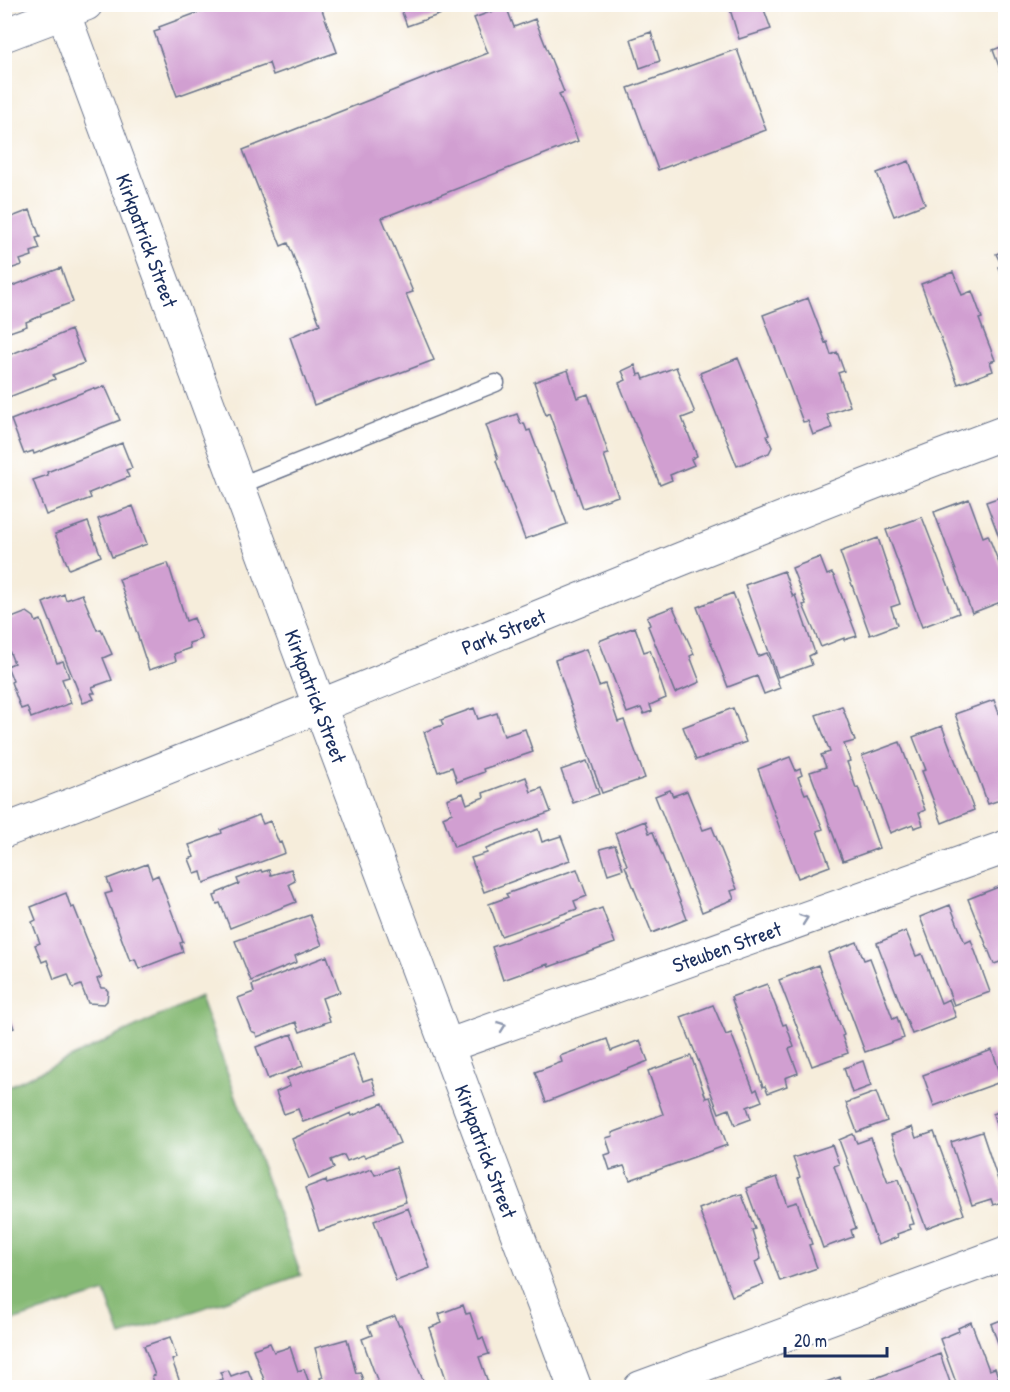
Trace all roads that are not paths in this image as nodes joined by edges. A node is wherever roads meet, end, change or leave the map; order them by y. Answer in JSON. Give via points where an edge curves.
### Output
{"nodes":[{"id":1,"x":70,"y":7,"type":"edge"},
{"id":2,"x":4,"y":35,"type":"edge"},
{"id":3,"x":496,"y":383,"type":"dead end"},
{"id":4,"x":1005,"y":432,"type":"edge"},
{"id":5,"x":238,"y":486,"type":"junction"},
{"id":6,"x":320,"y":707,"type":"junction"},
{"id":7,"x":4,"y":831,"type":"edge"},
{"id":8,"x":1005,"y":847,"type":"edge"},
{"id":9,"x":447,"y":1046,"type":"junction"},
{"id":10,"x":1005,"y":1252,"type":"edge"},
{"id":11,"x":575,"y":1388,"type":"edge"},
{"id":12,"x":640,"y":1388,"type":"edge"}],
"edges":[{"from":1,"to":2,"type":"street"},
{"from":1,"to":5,"type":"street","name":"Kirkpatrick Street"},
{"from":3,"to":5,"type":"lane"},
{"from":4,"to":6,"type":"street","name":"Park Street","via":[[866,484]]},
{"from":5,"to":6,"type":"street","name":"Kirkpatrick Street"},
{"from":6,"to":7,"type":"street","name":"Park Street"},
{"from":6,"to":9,"type":"street","name":"Kirkpatrick Street"},
{"from":9,"to":8,"type":"street","name":"Steuben Street","one_way":true},
{"from":9,"to":11,"type":"street","name":"Kirkpatrick Street"},
{"from":10,"to":12,"type":"street"}]}
